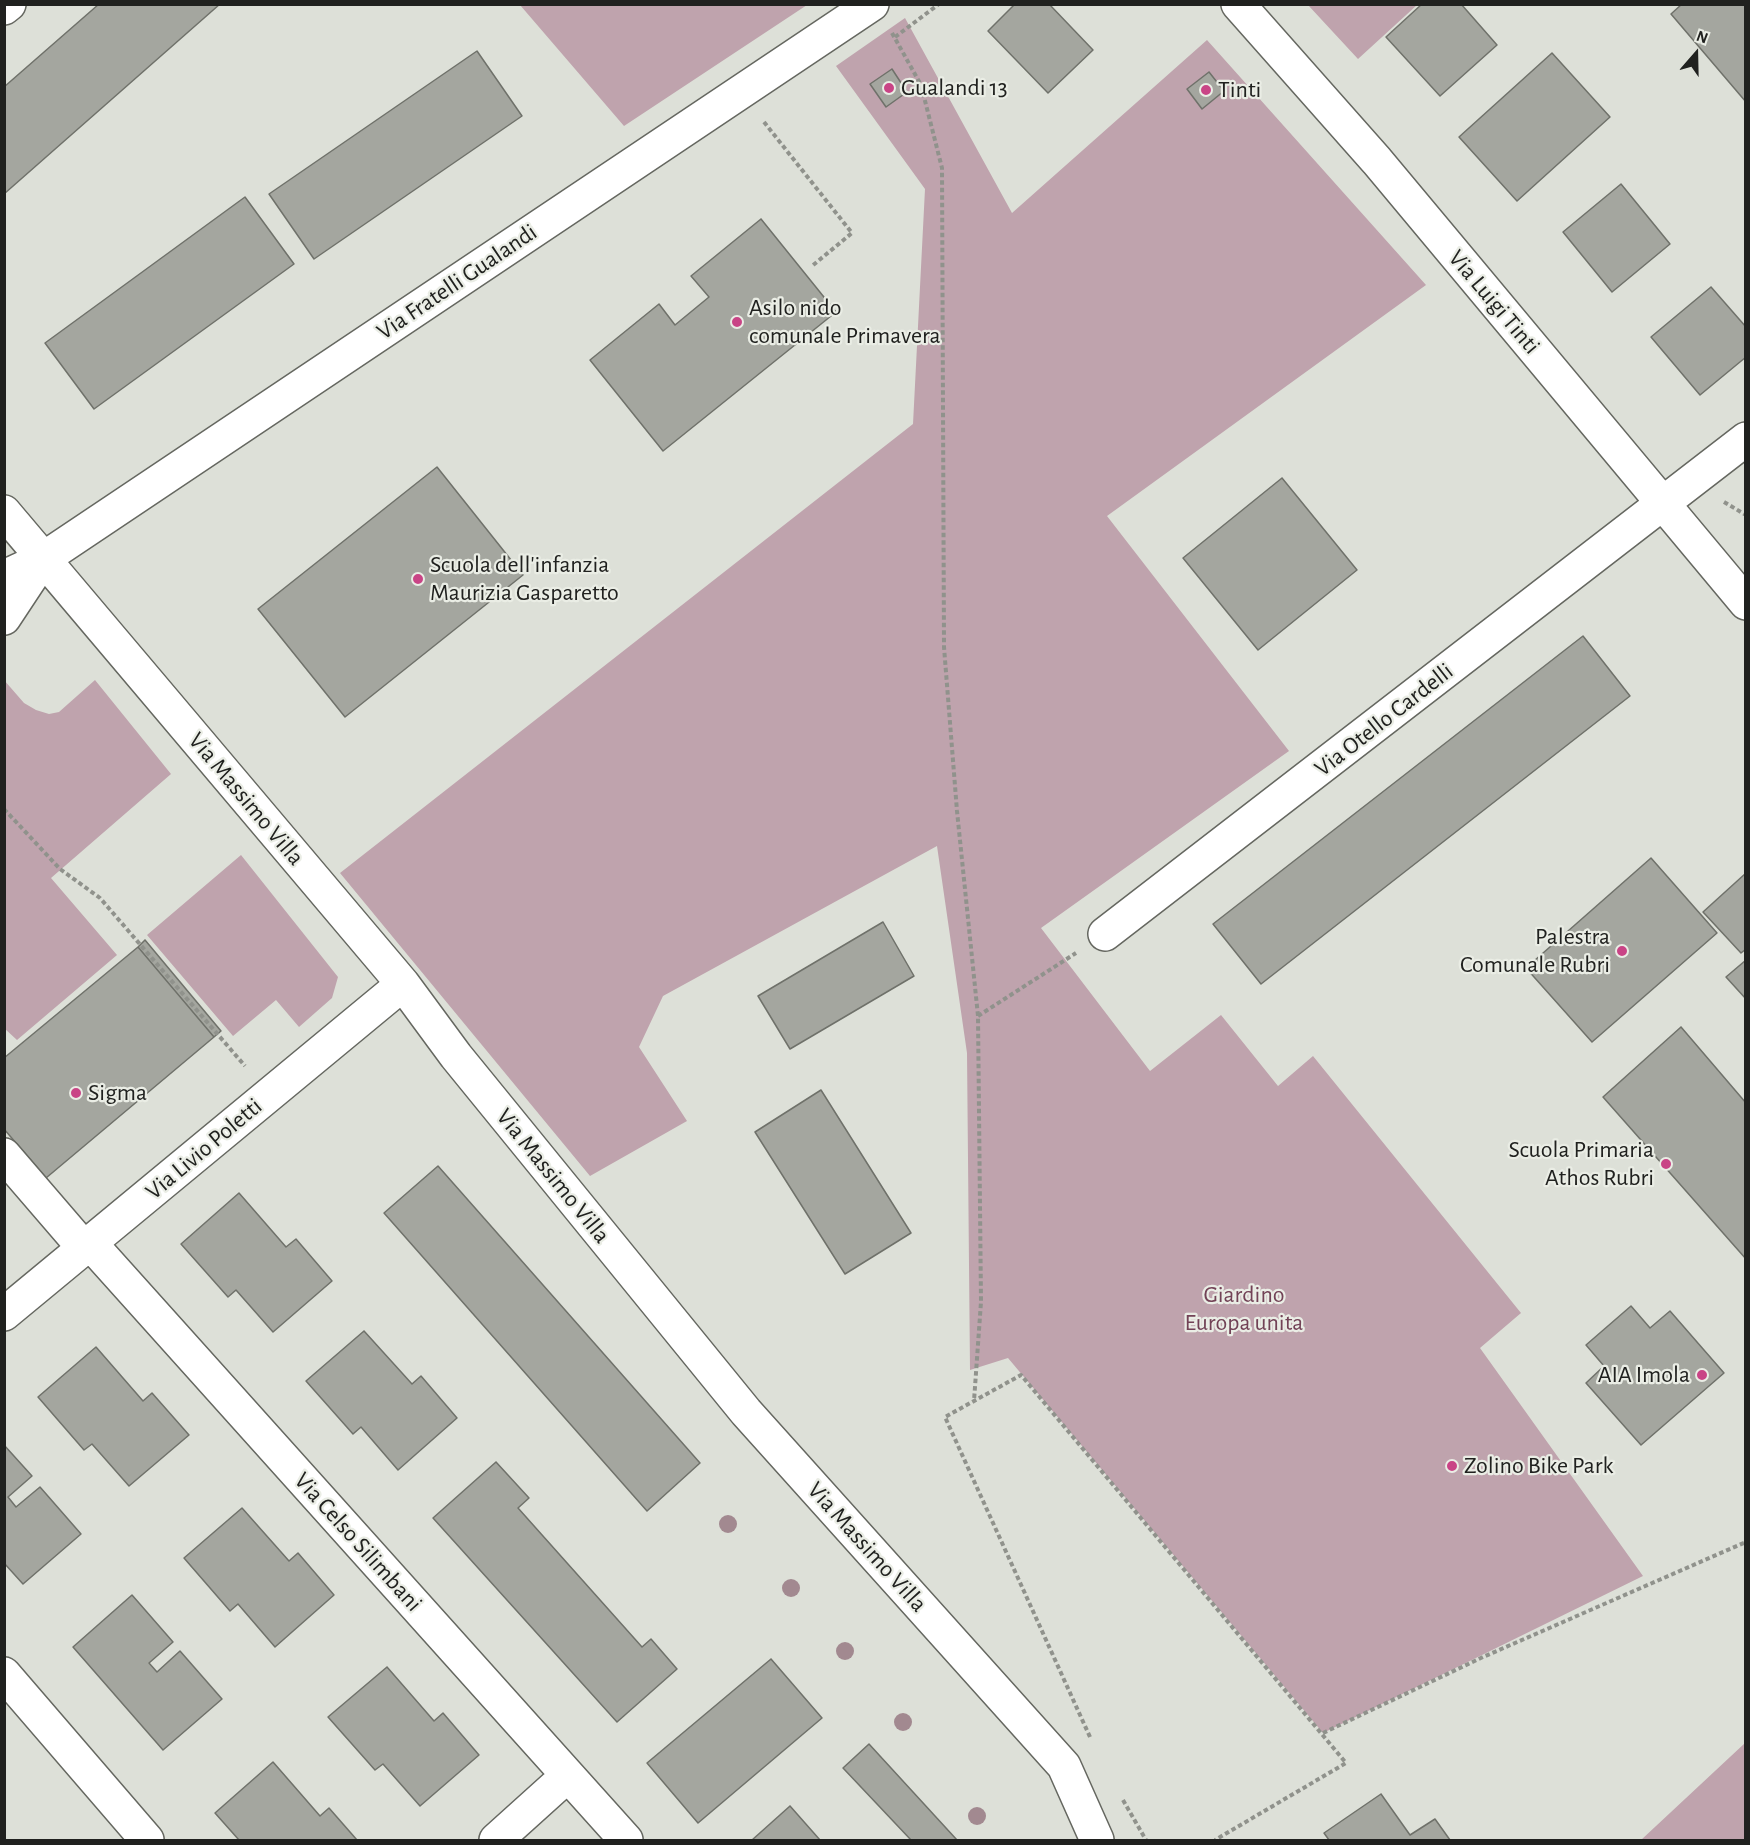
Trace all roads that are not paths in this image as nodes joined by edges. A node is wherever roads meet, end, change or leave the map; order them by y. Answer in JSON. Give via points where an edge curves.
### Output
{"nodes":[{"id":1,"x":9,"y":4,"type":"edge"},
{"id":2,"x":1238,"y":4,"type":"edge"},
{"id":3,"x":871,"y":5,"type":"edge"},
{"id":4,"x":4,"y":8,"type":"edge"},
{"id":5,"x":1746,"y":439,"type":"edge"},
{"id":6,"x":1662,"y":504,"type":"junction"},
{"id":7,"x":4,"y":512,"type":"edge"},
{"id":8,"x":43,"y":559,"type":"junction"},
{"id":9,"x":4,"y":577,"type":"edge"},
{"id":10,"x":1746,"y":603,"type":"edge"},
{"id":11,"x":4,"y":618,"type":"edge"},
{"id":12,"x":1105,"y":934,"type":"road end"},
{"id":13,"x":403,"y":984,"type":"junction"},
{"id":14,"x":4,"y":1155,"type":"edge"},
{"id":15,"x":87,"y":1246,"type":"junction"},
{"id":16,"x":4,"y":1314,"type":"edge"},
{"id":17,"x":4,"y":1674,"type":"edge"},
{"id":18,"x":567,"y":1776,"type":"junction"},
{"id":19,"x":147,"y":1840,"type":"edge"},
{"id":20,"x":496,"y":1840,"type":"edge"},
{"id":21,"x":626,"y":1840,"type":"edge"},
{"id":22,"x":1097,"y":1840,"type":"edge"}],
"edges":[{"from":1,"to":4,"type":"street"},
{"from":2,"to":6,"type":"street","name":"Via Luigi Tinti","via":[[1377,161]]},
{"from":3,"to":8,"type":"street","name":"Via Fratelli Gualandi"},
{"from":5,"to":6,"type":"street","name":"Via Otello Cardelli"},
{"from":6,"to":10,"type":"street","name":"Via Luigi Tinti"},
{"from":6,"to":12,"type":"street","name":"Via Otello Cardelli"},
{"from":7,"to":8,"type":"street","name":"Via Massimo Villa"},
{"from":8,"to":9,"type":"street","name":"Via Fratelli Gualandi"},
{"from":8,"to":11,"type":"street","name":"Via Fratelli Gualandi"},
{"from":8,"to":13,"type":"street","name":"Via Massimo Villa"},
{"from":13,"to":15,"type":"street","name":"Via Livio Poletti"},
{"from":13,"to":22,"type":"street","name":"Via Massimo Villa","via":[[456,1056],[746,1412],[1064,1766]]},
{"from":14,"to":15,"type":"street","name":"Via Celso Silimbani"},
{"from":15,"to":16,"type":"street","name":"Via Livio Poletti"},
{"from":15,"to":18,"type":"street","name":"Via Celso Silimbani"},
{"from":17,"to":19,"type":"street"},
{"from":18,"to":20,"type":"street"},
{"from":18,"to":21,"type":"street","name":"Via Celso Silimbani"}]}
